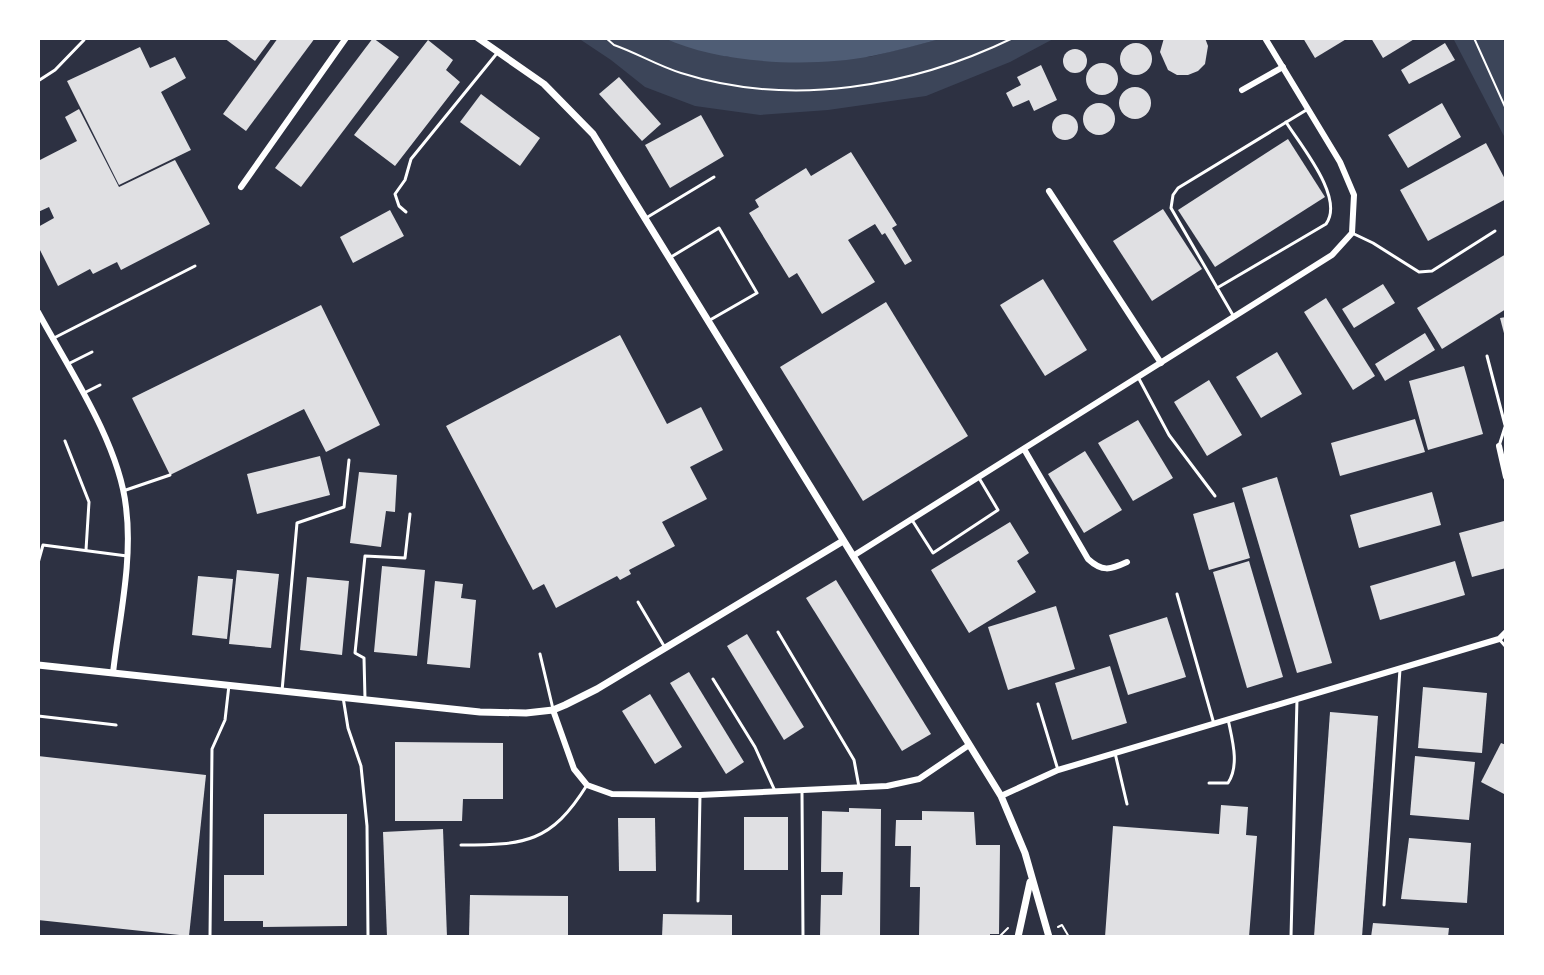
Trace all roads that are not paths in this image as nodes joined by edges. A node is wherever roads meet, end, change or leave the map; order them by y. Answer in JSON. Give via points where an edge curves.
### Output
{"nodes":[{"id":1,"x":346,"y":38,"type":"edge"},
{"id":2,"x":478,"y":38,"type":"edge"},
{"id":3,"x":1265,"y":38,"type":"edge"},
{"id":4,"x":84,"y":40,"type":"edge"},
{"id":5,"x":498,"y":52,"type":"junction"},
{"id":6,"x":1283,"y":67,"type":"junction"},
{"id":7,"x":38,"y":81,"type":"edge"},
{"id":8,"x":1242,"y":90,"type":"dead end"},
{"id":9,"x":1308,"y":109,"type":"junction"},
{"id":10,"x":1286,"y":122,"type":"junction"},
{"id":11,"x":714,"y":177,"type":"dead end"},
{"id":12,"x":241,"y":187,"type":"dead end"},
{"id":13,"x":1049,"y":191,"type":"dead end"},
{"id":14,"x":406,"y":212,"type":"dead end"},
{"id":15,"x":646,"y":218,"type":"junction"},
{"id":16,"x":1495,"y":231,"type":"dead end"},
{"id":17,"x":1352,"y":233,"type":"junction"},
{"id":18,"x":671,"y":257,"type":"junction"},
{"id":19,"x":195,"y":266,"type":"dead end"},
{"id":20,"x":1217,"y":288,"type":"junction"},
{"id":21,"x":38,"y":312,"type":"edge"},
{"id":22,"x":1234,"y":317,"type":"junction"},
{"id":23,"x":709,"y":321,"type":"junction"},
{"id":24,"x":52,"y":339,"type":"junction"},
{"id":25,"x":92,"y":352,"type":"dead end"},
{"id":26,"x":1487,"y":356,"type":"dead end"},
{"id":27,"x":1161,"y":363,"type":"junction"},
{"id":28,"x":67,"y":365,"type":"junction"},
{"id":29,"x":1138,"y":377,"type":"junction"},
{"id":30,"x":100,"y":385,"type":"dead end"},
{"id":31,"x":82,"y":394,"type":"junction"},
{"id":32,"x":1506,"y":425,"type":"edge"},
{"id":33,"x":65,"y":441,"type":"dead end"},
{"id":34,"x":1499,"y":446,"type":"joint"},
{"id":35,"x":1024,"y":449,"type":"junction"},
{"id":36,"x":349,"y":460,"type":"dead end"},
{"id":37,"x":170,"y":475,"type":"dead end"},
{"id":38,"x":1506,"y":477,"type":"edge"},
{"id":39,"x":979,"y":478,"type":"junction"},
{"id":40,"x":123,"y":491,"type":"junction"},
{"id":41,"x":1215,"y":496,"type":"dead end"},
{"id":42,"x":410,"y":514,"type":"dead end"},
{"id":43,"x":912,"y":520,"type":"junction"},
{"id":44,"x":843,"y":541,"type":"junction"},
{"id":45,"x":86,"y":550,"type":"junction"},
{"id":46,"x":127,"y":556,"type":"junction"},
{"id":47,"x":853,"y":556,"type":"junction"},
{"id":48,"x":1127,"y":562,"type":"dead end"},
{"id":49,"x":38,"y":563,"type":"edge"},
{"id":50,"x":1177,"y":594,"type":"dead end"},
{"id":51,"x":638,"y":602,"type":"dead end"},
{"id":52,"x":778,"y":632,"type":"dead end"},
{"id":53,"x":1506,"y":632,"type":"edge"},
{"id":54,"x":1499,"y":639,"type":"junction"},
{"id":55,"x":664,"y":646,"type":"junction"},
{"id":56,"x":1506,"y":647,"type":"edge"},
{"id":57,"x":540,"y":654,"type":"dead end"},
{"id":58,"x":38,"y":665,"type":"edge"},
{"id":59,"x":1400,"y":669,"type":"junction"},
{"id":60,"x":113,"y":673,"type":"junction"},
{"id":61,"x":713,"y":679,"type":"dead end"},
{"id":62,"x":229,"y":685,"type":"junction"},
{"id":63,"x":282,"y":691,"type":"junction"},
{"id":64,"x":343,"y":697,"type":"junction"},
{"id":65,"x":365,"y":699,"type":"junction"},
{"id":66,"x":1297,"y":699,"type":"junction"},
{"id":67,"x":1038,"y":704,"type":"dead end"},
{"id":68,"x":553,"y":710,"type":"junction"},
{"id":69,"x":38,"y":716,"type":"edge"},
{"id":70,"x":1228,"y":719,"type":"junction"},
{"id":71,"x":1214,"y":724,"type":"junction"},
{"id":72,"x":116,"y":725,"type":"dead end"},
{"id":73,"x":969,"y":745,"type":"junction"},
{"id":74,"x":1115,"y":753,"type":"junction"},
{"id":75,"x":1058,"y":770,"type":"junction"},
{"id":76,"x":1209,"y":783,"type":"dead end"},
{"id":77,"x":587,"y":785,"type":"junction"},
{"id":78,"x":859,"y":787,"type":"junction"},
{"id":79,"x":802,"y":790,"type":"junction"},
{"id":80,"x":775,"y":791,"type":"junction"},
{"id":81,"x":700,"y":795,"type":"junction"},
{"id":82,"x":1001,"y":796,"type":"junction"},
{"id":83,"x":1127,"y":804,"type":"dead end"},
{"id":84,"x":461,"y":845,"type":"dead end"},
{"id":85,"x":1031,"y":880,"type":"junction"},
{"id":86,"x":698,"y":901,"type":"dead end"},
{"id":87,"x":1384,"y":905,"type":"dead end"},
{"id":88,"x":210,"y":937,"type":"edge"},
{"id":89,"x":368,"y":937,"type":"edge"},
{"id":90,"x":803,"y":937,"type":"edge"},
{"id":91,"x":1018,"y":937,"type":"edge"},
{"id":92,"x":1049,"y":937,"type":"edge"},
{"id":93,"x":1291,"y":937,"type":"edge"}],
"edges":[{"from":1,"to":12,"type":"street"},
{"from":2,"to":5,"type":"street"},
{"from":3,"to":6,"type":"street"},
{"from":4,"to":7,"type":"lane"},
{"from":5,"to":14,"type":"lane","via":[[411,159],[395,194]]},
{"from":5,"to":15,"type":"street","via":[[544,84],[593,134]]},
{"from":6,"to":8,"type":"street"},
{"from":6,"to":9,"type":"street"},
{"from":9,"to":10,"type":"lane"},
{"from":9,"to":17,"type":"street","via":[[1354,195]]},
{"from":10,"to":20,"type":"lane","via":[[1173,195],[1171,208]]},
{"from":10,"to":20,"type":"lane","via":[[1328,189],[1330,219]]},
{"from":11,"to":15,"type":"lane"},
{"from":13,"to":27,"type":"street"},
{"from":15,"to":18,"type":"street"},
{"from":16,"to":17,"type":"lane","via":[[1432,271],[1419,272]]},
{"from":17,"to":22,"type":"street","via":[[1332,255]]},
{"from":18,"to":23,"type":"street"},
{"from":18,"to":23,"type":"lane","via":[[719,228],[757,293]]},
{"from":19,"to":24,"type":"lane"},
{"from":20,"to":22,"type":"lane"},
{"from":21,"to":24,"type":"street"},
{"from":22,"to":27,"type":"street"},
{"from":23,"to":44,"type":"street"},
{"from":24,"to":28,"type":"street"},
{"from":25,"to":28,"type":"lane"},
{"from":26,"to":32,"type":"lane"},
{"from":27,"to":29,"type":"street"},
{"from":28,"to":31,"type":"street"},
{"from":29,"to":35,"type":"street"},
{"from":29,"to":41,"type":"lane","via":[[1169,435]]},
{"from":30,"to":31,"type":"lane"},
{"from":31,"to":40,"type":"street","via":[[120,473]]},
{"from":32,"to":34,"type":"lane"},
{"from":33,"to":45,"type":"lane","via":[[89,502]]},
{"from":34,"to":38,"type":"street"},
{"from":35,"to":39,"type":"street"},
{"from":35,"to":48,"type":"street","via":[[1088,559],[1110,570]]},
{"from":36,"to":63,"type":"lane","via":[[344,507],[297,523]]},
{"from":37,"to":40,"type":"lane"},
{"from":39,"to":43,"type":"street"},
{"from":39,"to":43,"type":"lane","via":[[998,510],[933,553]]},
{"from":40,"to":46,"type":"street"},
{"from":42,"to":65,"type":"lane","via":[[405,558],[365,556],[355,653],[364,658]]},
{"from":43,"to":47,"type":"street"},
{"from":44,"to":47,"type":"street"},
{"from":44,"to":55,"type":"street"},
{"from":45,"to":46,"type":"lane"},
{"from":45,"to":49,"type":"lane","via":[[43,545]]},
{"from":46,"to":60,"type":"street"},
{"from":47,"to":73,"type":"street"},
{"from":50,"to":71,"type":"lane"},
{"from":51,"to":55,"type":"lane"},
{"from":52,"to":78,"type":"lane","via":[[854,760]]},
{"from":53,"to":54,"type":"street"},
{"from":54,"to":56,"type":"lane"},
{"from":54,"to":59,"type":"street"},
{"from":55,"to":68,"type":"street"},
{"from":57,"to":68,"type":"lane"},
{"from":58,"to":60,"type":"street"},
{"from":59,"to":66,"type":"street"},
{"from":59,"to":87,"type":"lane"},
{"from":60,"to":62,"type":"street"},
{"from":61,"to":80,"type":"lane"},
{"from":62,"to":63,"type":"street"},
{"from":62,"to":88,"type":"lane","via":[[225,720],[212,749]]},
{"from":63,"to":64,"type":"street"},
{"from":64,"to":65,"type":"street"},
{"from":64,"to":89,"type":"lane","via":[[363,781]]},
{"from":65,"to":68,"type":"street","via":[[480,712]]},
{"from":66,"to":70,"type":"street"},
{"from":66,"to":93,"type":"lane"},
{"from":67,"to":75,"type":"lane"},
{"from":68,"to":77,"type":"street","via":[[574,769]]},
{"from":69,"to":72,"type":"lane"},
{"from":70,"to":71,"type":"street"},
{"from":70,"to":76,"type":"lane","via":[[1233,775],[1228,783]]},
{"from":71,"to":74,"type":"street"},
{"from":73,"to":78,"type":"street","via":[[919,779]]},
{"from":73,"to":82,"type":"street"},
{"from":74,"to":75,"type":"street"},
{"from":74,"to":83,"type":"lane"},
{"from":75,"to":82,"type":"street"},
{"from":77,"to":81,"type":"street","via":[[612,794]]},
{"from":77,"to":84,"type":"lane","via":[[564,818],[541,835],[503,845]]},
{"from":78,"to":79,"type":"street"},
{"from":79,"to":80,"type":"street"},
{"from":79,"to":90,"type":"lane"},
{"from":80,"to":81,"type":"street"},
{"from":81,"to":86,"type":"lane"},
{"from":82,"to":85,"type":"street"},
{"from":85,"to":91,"type":"street"},
{"from":85,"to":92,"type":"street"}]}
